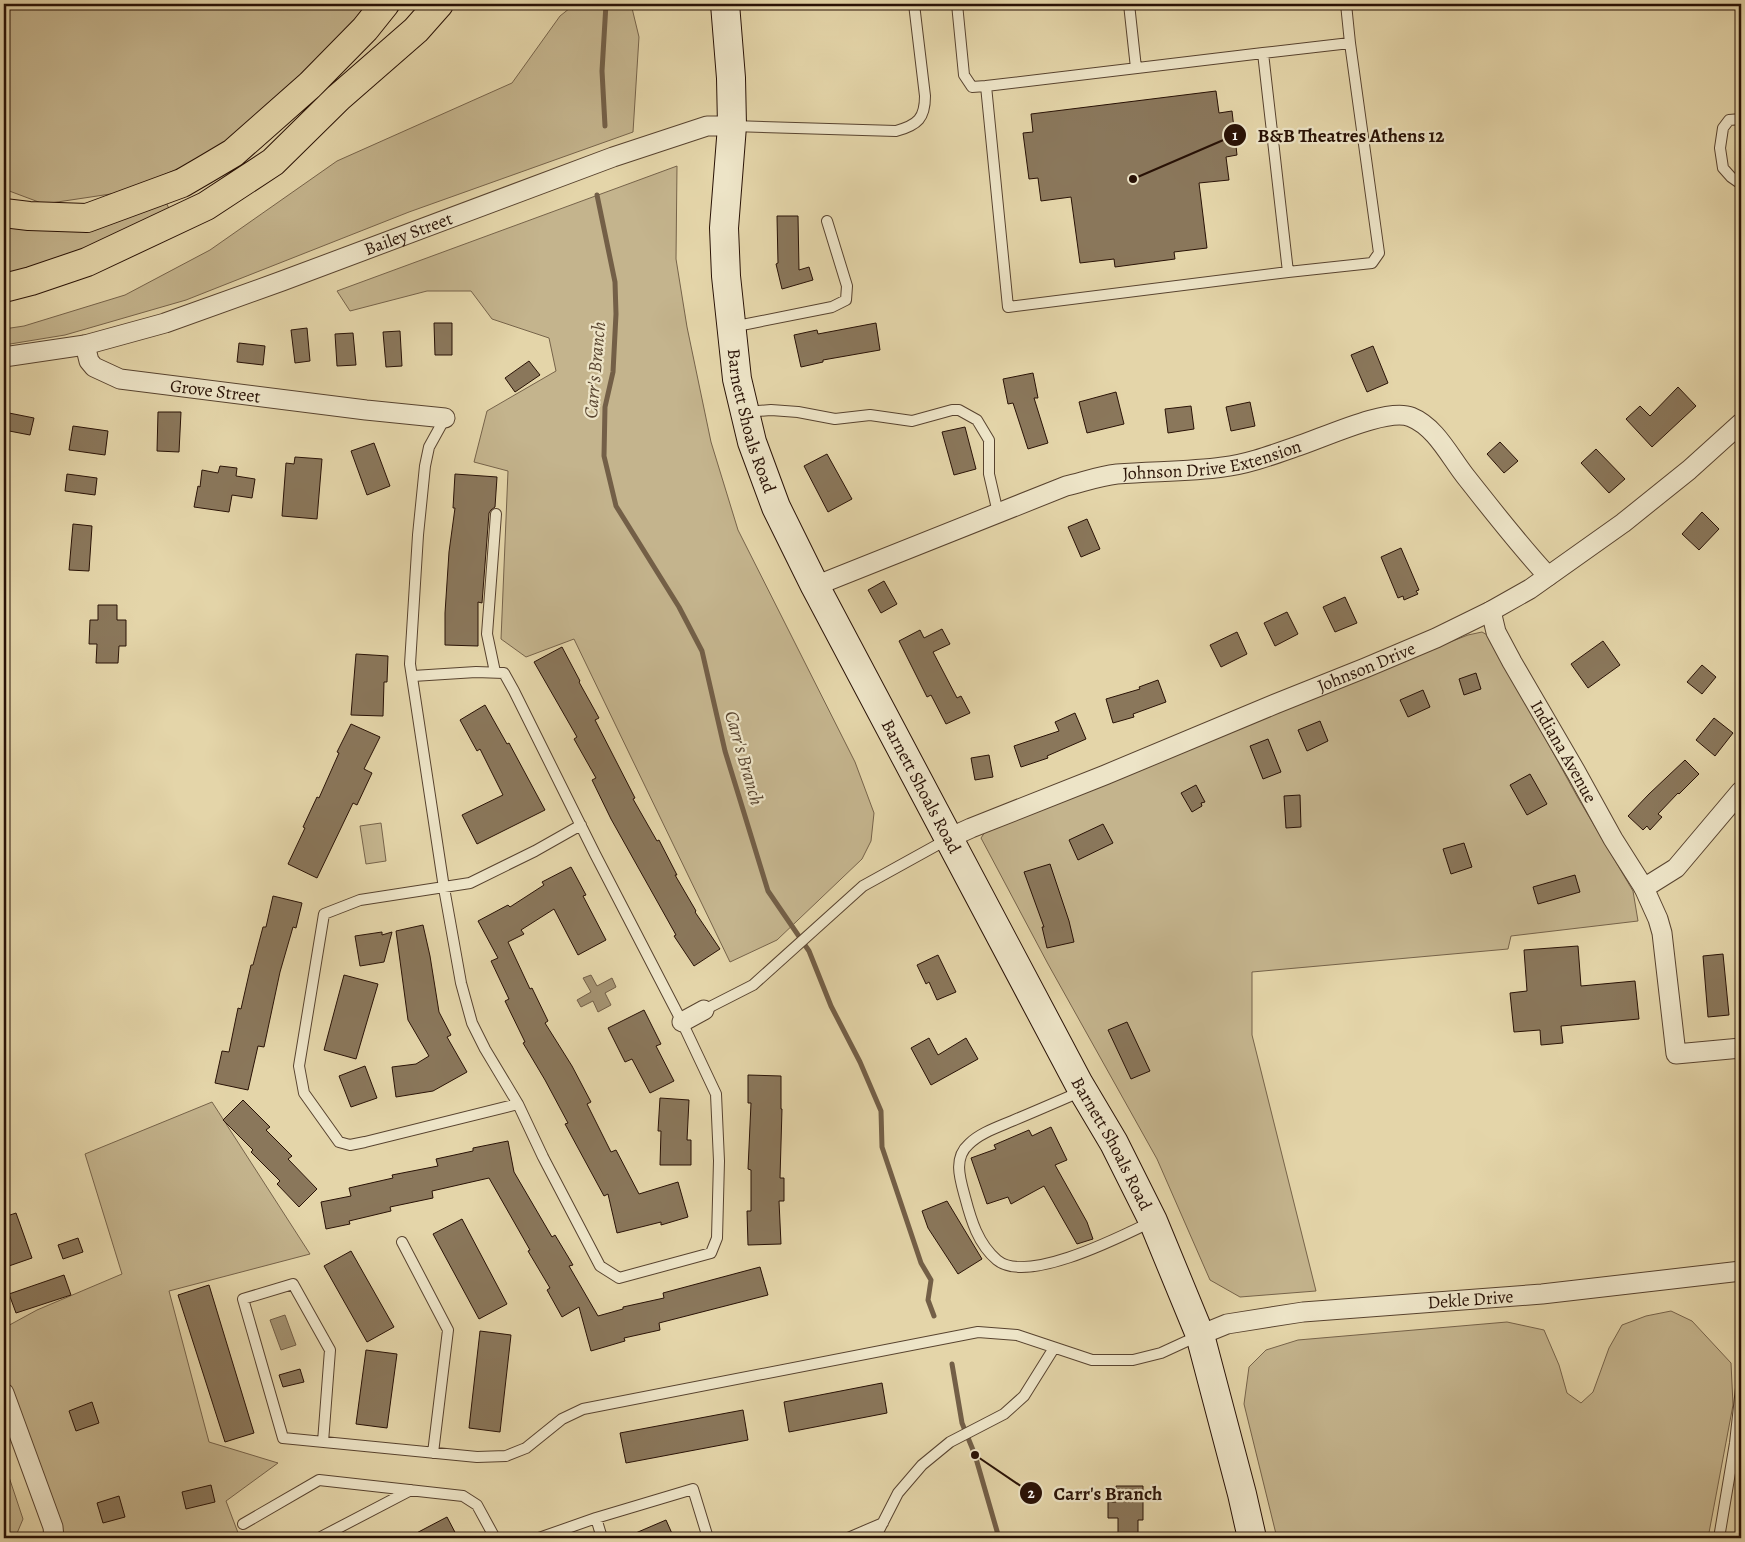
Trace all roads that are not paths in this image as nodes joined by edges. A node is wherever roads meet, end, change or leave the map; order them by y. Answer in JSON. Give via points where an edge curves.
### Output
{"nodes":[{"id":1,"x":385,"y":4,"type":"edge"},
{"id":2,"x":439,"y":4,"type":"edge"},
{"id":3,"x":725,"y":4,"type":"edge"},
{"id":4,"x":914,"y":4,"type":"edge"},
{"id":5,"x":957,"y":4,"type":"edge"},
{"id":6,"x":1129,"y":4,"type":"edge"},
{"id":7,"x":1346,"y":4,"type":"edge"},
{"id":8,"x":1350,"y":43,"type":"junction"},
{"id":9,"x":1263,"y":53,"type":"junction"},
{"id":10,"x":1136,"y":68,"type":"junction"},
{"id":11,"x":986,"y":86,"type":"junction"},
{"id":12,"x":1741,"y":120,"type":"edge"},
{"id":13,"x":732,"y":126,"type":"junction"},
{"id":14,"x":1741,"y":184,"type":"edge"},
{"id":15,"x":4,"y":212,"type":"edge"},
{"id":16,"x":827,"y":220,"type":"dead end"},
{"id":17,"x":1288,"y":272,"type":"junction"},
{"id":18,"x":4,"y":288,"type":"edge"},
{"id":19,"x":731,"y":327,"type":"junction"},
{"id":20,"x":85,"y":345,"type":"junction"},
{"id":21,"x":4,"y":358,"type":"edge"},
{"id":22,"x":744,"y":413,"type":"junction"},
{"id":23,"x":445,"y":418,"type":"joint"},
{"id":24,"x":1741,"y":423,"type":"edge"},
{"id":25,"x":998,"y":513,"type":"junction"},
{"id":26,"x":496,"y":514,"type":"dead end"},
{"id":27,"x":1548,"y":576,"type":"junction"},
{"id":28,"x":815,"y":586,"type":"junction"},
{"id":29,"x":1491,"y":611,"type":"junction"},
{"id":30,"x":495,"y":672,"type":"junction"},
{"id":31,"x":413,"y":676,"type":"junction"},
{"id":32,"x":1741,"y":790,"type":"edge"},
{"id":33,"x":581,"y":825,"type":"junction"},
{"id":34,"x":949,"y":838,"type":"junction"},
{"id":35,"x":444,"y":888,"type":"junction"},
{"id":36,"x":1644,"y":888,"type":"junction"},
{"id":37,"x":704,"y":1010,"type":"joint"},
{"id":38,"x":682,"y":1022,"type":"junction"},
{"id":39,"x":1741,"y":1048,"type":"edge"},
{"id":40,"x":1083,"y":1090,"type":"junction"},
{"id":41,"x":518,"y":1104,"type":"junction"},
{"id":42,"x":1153,"y":1221,"type":"junction"},
{"id":43,"x":402,"y":1242,"type":"dead end"},
{"id":44,"x":1741,"y":1270,"type":"edge"},
{"id":45,"x":1200,"y":1335,"type":"junction"},
{"id":46,"x":1054,"y":1348,"type":"junction"},
{"id":47,"x":1741,"y":1388,"type":"edge"},
{"id":48,"x":4,"y":1393,"type":"edge"},
{"id":49,"x":323,"y":1442,"type":"junction"},
{"id":50,"x":433,"y":1453,"type":"junction"},
{"id":51,"x":412,"y":1490,"type":"junction"},
{"id":52,"x":596,"y":1518,"type":"junction"},
{"id":53,"x":883,"y":1523,"type":"junction"},
{"id":54,"x":243,"y":1524,"type":"dead end"},
{"id":55,"x":54,"y":1538,"type":"edge"},
{"id":56,"x":320,"y":1538,"type":"edge"},
{"id":57,"x":495,"y":1538,"type":"edge"},
{"id":58,"x":539,"y":1538,"type":"edge"},
{"id":59,"x":602,"y":1538,"type":"edge"},
{"id":60,"x":708,"y":1538,"type":"edge"},
{"id":61,"x":848,"y":1538,"type":"edge"},
{"id":62,"x":875,"y":1538,"type":"edge"},
{"id":63,"x":1252,"y":1538,"type":"edge"},
{"id":64,"x":1719,"y":1538,"type":"edge"}],
"edges":[{"from":1,"to":15,"type":"highway","via":[[310,85],[234,153],[206,169],[182,182],[88,218]]},
{"from":2,"to":18,"type":"highway","via":[[416,30],[338,98],[273,162],[206,206],[87,262]]},
{"from":3,"to":13,"type":"main road","name":"Barnett Shoals Road"},
{"from":4,"to":13,"type":"lane","via":[[925,96],[925,111],[918,121],[896,131]]},
{"from":5,"to":11,"type":"lane","via":[[964,75],[972,88]]},
{"from":6,"to":10,"type":"lane"},
{"from":7,"to":8,"type":"lane"},
{"from":8,"to":9,"type":"lane"},
{"from":8,"to":17,"type":"lane","via":[[1379,253],[1372,263]]},
{"from":9,"to":10,"type":"lane"},
{"from":9,"to":17,"type":"lane"},
{"from":10,"to":11,"type":"lane"},
{"from":11,"to":17,"type":"lane","via":[[1008,307]]},
{"from":12,"to":14,"type":"lane","via":[[1729,120],[1722,128],[1720,148],[1722,168]]},
{"from":13,"to":19,"type":"main road","name":"Barnett Shoals Road","via":[[724,228]]},
{"from":13,"to":20,"type":"street","name":"Bailey Street","via":[[707,126],[613,157],[165,323]]},
{"from":16,"to":19,"type":"lane","via":[[847,286],[846,300],[832,307]]},
{"from":19,"to":22,"type":"main road","name":"Barnett Shoals Road"},
{"from":20,"to":21,"type":"street"},
{"from":20,"to":23,"type":"street","name":"Grove Street","via":[[94,367],[120,379]]},
{"from":22,"to":25,"type":"lane","via":[[771,410],[835,419],[870,415],[912,421],[959,410],[977,420],[989,440],[989,474]]},
{"from":22,"to":28,"type":"main road","name":"Barnett Shoals Road","via":[[776,507]]},
{"from":23,"to":31,"type":"lane","via":[[428,447],[425,466],[410,664]]},
{"from":24,"to":27,"type":"street","name":"Johnson Drive","via":[[1644,507]]},
{"from":25,"to":27,"type":"street","name":"Johnson Drive Extension","via":[[1096,478],[1242,464],[1372,420],[1404,414],[1424,424],[1437,438]]},
{"from":25,"to":28,"type":"street","name":"Johnson Drive Extension"},
{"from":26,"to":30,"type":"lane","via":[[487,634]]},
{"from":27,"to":29,"type":"street","name":"Johnson Drive"},
{"from":28,"to":34,"type":"main road","name":"Barnett Shoals Road"},
{"from":29,"to":34,"type":"street","name":"Johnson Drive","via":[[1365,668]]},
{"from":29,"to":36,"type":"street","name":"Indiana Avenue","via":[[1496,632],[1512,662],[1613,840]]},
{"from":30,"to":31,"type":"lane"},
{"from":30,"to":33,"type":"lane","via":[[504,674],[514,691]]},
{"from":31,"to":35,"type":"lane"},
{"from":32,"to":36,"type":"street","via":[[1676,868]]},
{"from":33,"to":35,"type":"lane","via":[[470,883]]},
{"from":33,"to":38,"type":"lane"},
{"from":34,"to":37,"type":"lane","via":[[863,886],[753,985]]},
{"from":34,"to":40,"type":"main road","name":"Barnett Shoals Road"},
{"from":35,"to":41,"type":"lane","via":[[472,1023]]},
{"from":35,"to":41,"type":"lane","via":[[360,900],[324,914],[299,1066],[304,1093],[339,1142],[350,1145]]},
{"from":36,"to":39,"type":"street","name":"Indiana Avenue","via":[[1662,933],[1676,1054]]},
{"from":37,"to":38,"type":"street"},
{"from":38,"to":41,"type":"lane","via":[[716,1094],[719,1161],[717,1238],[711,1253],[619,1278],[600,1266]]},
{"from":40,"to":42,"type":"main road","name":"Barnett Shoals Road"},
{"from":40,"to":42,"type":"lane","via":[[987,1132],[968,1144],[959,1160],[960,1176],[970,1218],[982,1245],[998,1261],[1016,1268],[1045,1265],[1101,1246]]},
{"from":42,"to":45,"type":"main road","name":"Barnett Shoals Road"},
{"from":43,"to":50,"type":"lane","via":[[448,1330]]},
{"from":44,"to":45,"type":"street","name":"Dekle Drive","via":[[1542,1294],[1303,1312],[1227,1324]]},
{"from":45,"to":46,"type":"lane","via":[[1161,1353],[1132,1360],[1092,1360]]},
{"from":45,"to":63,"type":"main road","name":"Barnett Shoals Road"},
{"from":46,"to":50,"type":"lane","via":[[1017,1335],[978,1332],[584,1409],[562,1419],[526,1448],[506,1456]]},
{"from":46,"to":53,"type":"lane","via":[[1024,1396],[1004,1414],[950,1442],[922,1465],[898,1493]]},
{"from":47,"to":64,"type":"lane"},
{"from":48,"to":55,"type":"street","via":[[53,1527]]},
{"from":49,"to":49,"type":"lane","via":[[330,1350],[293,1284],[243,1299],[284,1438]]},
{"from":49,"to":50,"type":"lane"},
{"from":51,"to":54,"type":"lane","via":[[319,1480]]},
{"from":51,"to":56,"type":"lane"},
{"from":51,"to":57,"type":"lane","via":[[463,1496],[477,1505]]},
{"from":52,"to":58,"type":"lane"},
{"from":52,"to":59,"type":"lane"},
{"from":52,"to":60,"type":"lane","via":[[693,1489]]},
{"from":53,"to":61,"type":"lane"},
{"from":53,"to":62,"type":"lane"}]}
